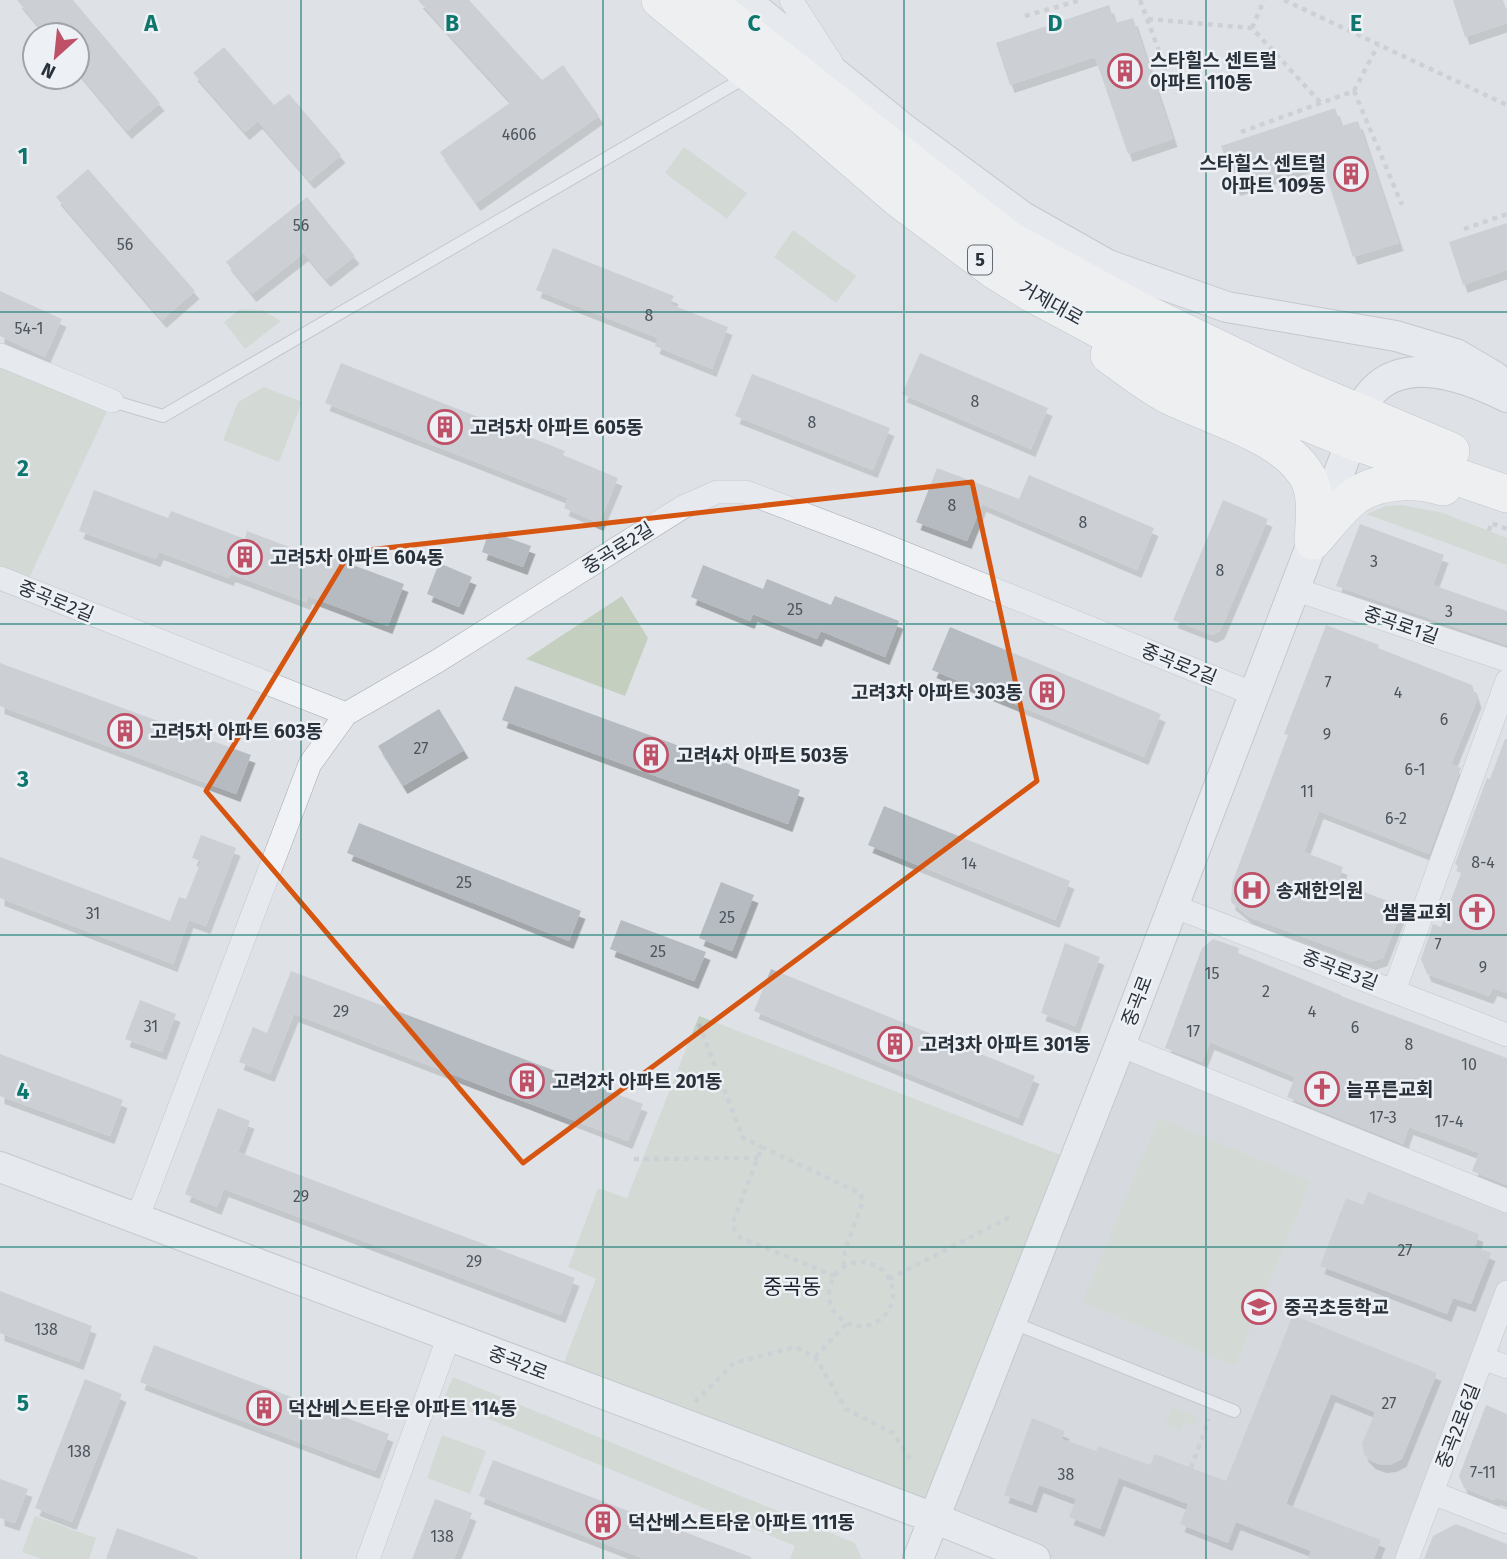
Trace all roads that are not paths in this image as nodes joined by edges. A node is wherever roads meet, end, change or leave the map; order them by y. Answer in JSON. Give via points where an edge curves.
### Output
{"nodes":[{"id":1,"x":660,"y":0,"type":"edge"},
{"id":2,"x":705,"y":0,"type":"edge"},
{"id":3,"x":745,"y":0,"type":"edge"},
{"id":4,"x":791,"y":0,"type":"edge"},
{"id":5,"x":751,"y":74,"type":"junction"},
{"id":6,"x":840,"y":76,"type":"junction"},
{"id":7,"x":1031,"y":293,"type":"junction"},
{"id":8,"x":0,"y":355,"type":"edge"},
{"id":9,"x":1507,"y":385,"type":"edge"},
{"id":10,"x":1507,"y":397,"type":"edge"},
{"id":11,"x":112,"y":401,"type":"joint"},
{"id":12,"x":1355,"y":427,"type":"junction"},
{"id":13,"x":1507,"y":473,"type":"edge"},
{"id":14,"x":1507,"y":494,"type":"edge"},
{"id":15,"x":1498,"y":520,"type":"edge"},
{"id":16,"x":1313,"y":541,"type":"junction"},
{"id":17,"x":0,"y":578,"type":"edge"},
{"id":18,"x":1294,"y":589,"type":"junction"},
{"id":19,"x":1507,"y":660,"type":"edge"},
{"id":20,"x":1507,"y":681,"type":"edge"},
{"id":21,"x":1254,"y":694,"type":"junction"},
{"id":22,"x":346,"y":714,"type":"junction"},
{"id":23,"x":1173,"y":906,"type":"junction"},
{"id":24,"x":1394,"y":991,"type":"junction"},
{"id":25,"x":1507,"y":1035,"type":"edge"},
{"id":26,"x":1120,"y":1045,"type":"junction"},
{"id":27,"x":0,"y":1167,"type":"edge"},
{"id":28,"x":1507,"y":1201,"type":"edge"},
{"id":29,"x":138,"y":1219,"type":"junction"},
{"id":30,"x":1507,"y":1292,"type":"edge"},
{"id":31,"x":1011,"y":1322,"type":"junction"},
{"id":32,"x":449,"y":1336,"type":"junction"},
{"id":33,"x":1483,"y":1358,"type":"junction"},
{"id":34,"x":1507,"y":1367,"type":"edge"},
{"id":35,"x":1234,"y":1411,"type":"dead end"},
{"id":36,"x":1433,"y":1493,"type":"junction"},
{"id":37,"x":934,"y":1518,"type":"junction"},
{"id":38,"x":1507,"y":1522,"type":"edge"},
{"id":39,"x":368,"y":1559,"type":"edge"},
{"id":40,"x":918,"y":1559,"type":"edge"},
{"id":41,"x":1035,"y":1559,"type":"edge"},
{"id":42,"x":1407,"y":1559,"type":"edge"}],
"edges":[{"from":1,"to":5,"type":"main road","name":"거제대로","number":"5"},
{"from":2,"to":12,"type":"main road","name":"거제대로","number":"5","via":[[1008,239],[1294,385]]},
{"from":3,"to":6,"type":"street"},
{"from":4,"to":6,"type":"street"},
{"from":5,"to":7,"type":"main road","name":"거제대로","number":"5","via":[[899,199]]},
{"from":5,"to":11,"type":"lane","via":[[163,416]]},
{"from":6,"to":9,"type":"street","via":[[1023,217],[1108,265],[1227,307],[1396,336],[1444,350]]},
{"from":7,"to":12,"type":"main road","name":"거제대로","number":"5","via":[[1121,341],[1253,401]]},
{"from":7,"to":16,"type":"main road","via":[[1067,326],[1165,393],[1286,452],[1310,482]]},
{"from":8,"to":11,"type":"street"},
{"from":10,"to":12,"type":"street","name":"중곡로","via":[[1464,378],[1413,373],[1377,385]]},
{"from":12,"to":13,"type":"main road","name":"거제대로","number":"5"},
{"from":12,"to":14,"type":"main road","name":"거제대로","number":"5"},
{"from":12,"to":16,"type":"street","name":"중곡로"},
{"from":15,"to":16,"type":"main road","via":[[1425,481],[1395,483],[1353,498]]},
{"from":16,"to":18,"type":"street","name":"중곡로"},
{"from":17,"to":22,"type":"street","name":"중곡로2길"},
{"from":18,"to":19,"type":"street","name":"중곡로1길"},
{"from":18,"to":21,"type":"street","name":"중곡로"},
{"from":20,"to":24,"type":"street"},
{"from":21,"to":22,"type":"street","name":"중곡로2길","via":[[869,538],[746,492],[717,492],[683,507]]},
{"from":21,"to":23,"type":"street","name":"중곡로"},
{"from":22,"to":29,"type":"street","via":[[310,764]]},
{"from":23,"to":24,"type":"street","name":"중곡로3길"},
{"from":23,"to":26,"type":"street","name":"중곡로"},
{"from":24,"to":25,"type":"street","name":"중곡로3길"},
{"from":26,"to":28,"type":"street"},
{"from":26,"to":31,"type":"street","name":"중곡로"},
{"from":27,"to":29,"type":"street","name":"중곡2로"},
{"from":29,"to":32,"type":"street","name":"중곡2로"},
{"from":30,"to":33,"type":"street","name":"중곡2로6길"},
{"from":31,"to":35,"type":"lane"},
{"from":31,"to":37,"type":"street","name":"중곡로"},
{"from":32,"to":37,"type":"street","name":"중곡2로"},
{"from":32,"to":39,"type":"street"},
{"from":33,"to":34,"type":"street"},
{"from":33,"to":36,"type":"street","name":"중곡2로6길"},
{"from":36,"to":38,"type":"street"},
{"from":36,"to":42,"type":"street","name":"중곡2로6길"},
{"from":37,"to":40,"type":"street","name":"중곡로"},
{"from":37,"to":41,"type":"street","name":"중곡2로"}]}
